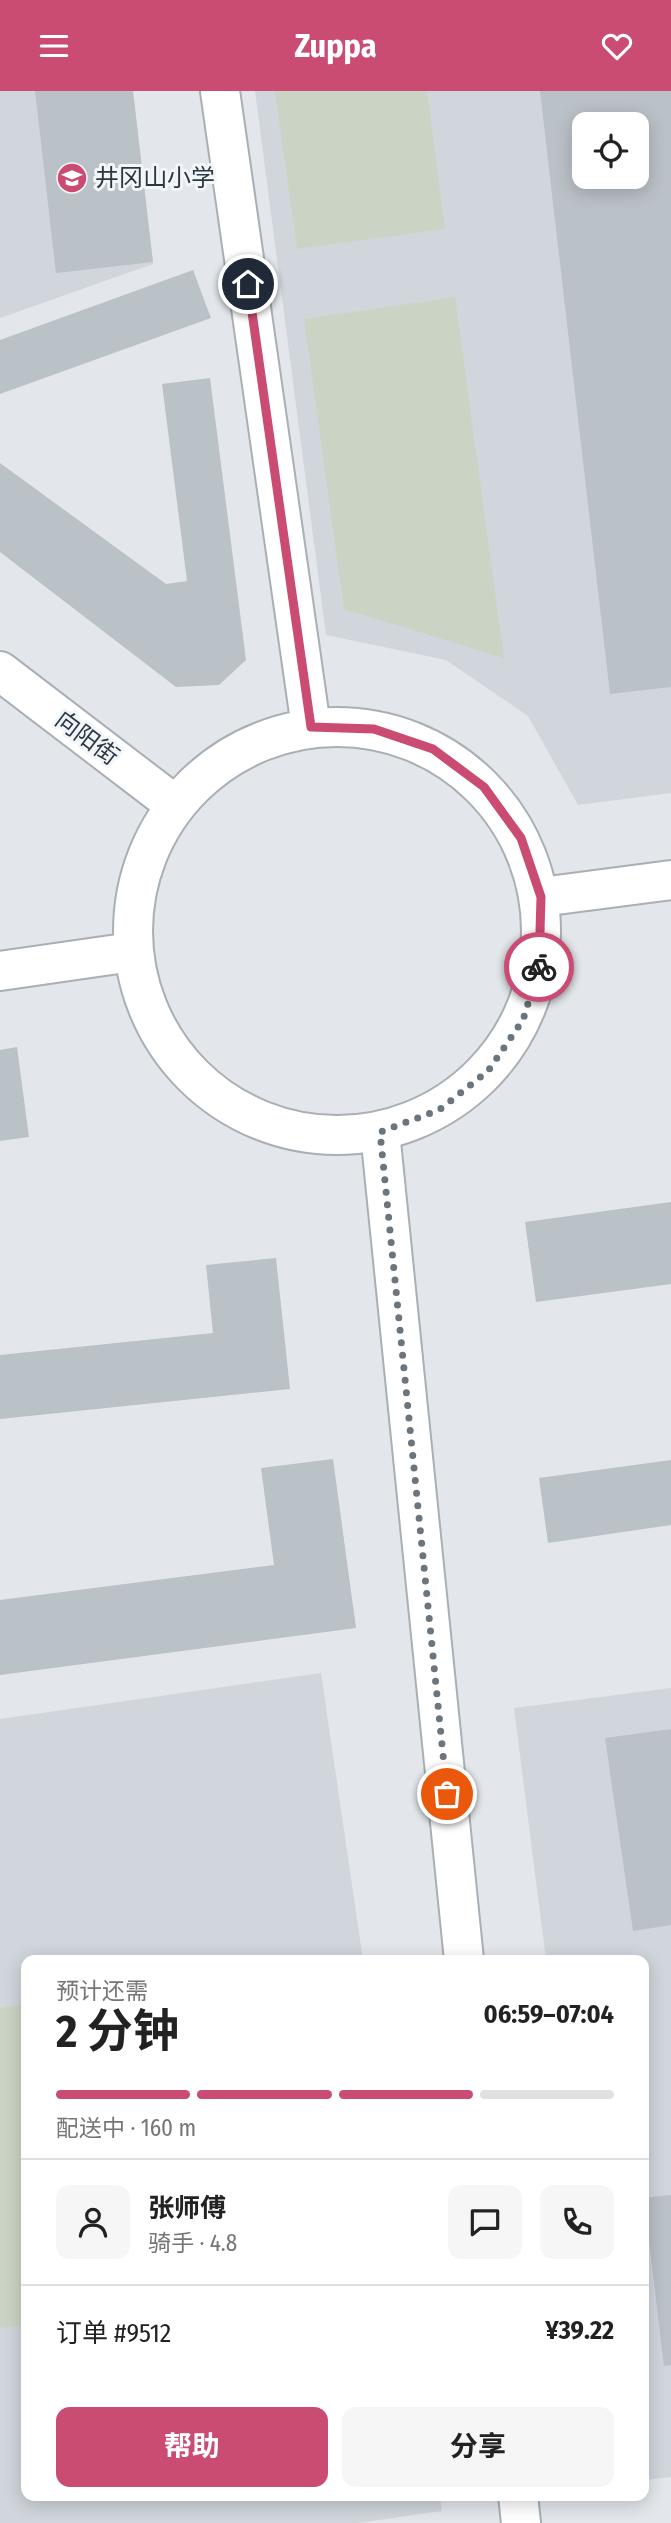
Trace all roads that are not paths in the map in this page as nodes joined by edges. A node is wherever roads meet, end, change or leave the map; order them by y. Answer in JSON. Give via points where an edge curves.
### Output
{"nodes":[{"id":1,"x":220,"y":91,"type":"edge"},
{"id":2,"x":0,"y":671,"type":"edge"},
{"id":3,"x":311,"y":727,"type":"junction"},
{"id":4,"x":174,"y":804,"type":"junction"},
{"id":5,"x":671,"y":880,"type":"edge"},
{"id":6,"x":541,"y":897,"type":"junction"},
{"id":7,"x":132,"y":953,"type":"junction"},
{"id":8,"x":0,"y":971,"type":"edge"},
{"id":9,"x":380,"y":1132,"type":"junction"},
{"id":10,"x":463,"y":1955,"type":"edge"},
{"id":11,"x":519,"y":2501,"type":"edge"},
{"id":12,"x":521,"y":2523,"type":"edge"}],
"edges":[{"from":1,"to":3,"type":"street"},
{"from":2,"to":4,"type":"street","name":"向阳街"},
{"from":3,"to":4,"type":"street","via":[[259,740],[212,767]]},
{"from":3,"to":6,"type":"street","via":[[374,729],[433,749],[484,787],[521,838]]},
{"from":4,"to":7,"type":"street","via":[[147,850],[136,887]]},
{"from":5,"to":6,"type":"street"},
{"from":6,"to":9,"type":"street","via":[[541,960],[523,1020],[488,1071],[439,1110]]},
{"from":7,"to":8,"type":"street"},
{"from":7,"to":9,"type":"street","via":[[151,1019],[190,1075],[246,1115],[311,1135]]},
{"from":9,"to":10,"type":"street"},
{"from":11,"to":12,"type":"street"}]}
